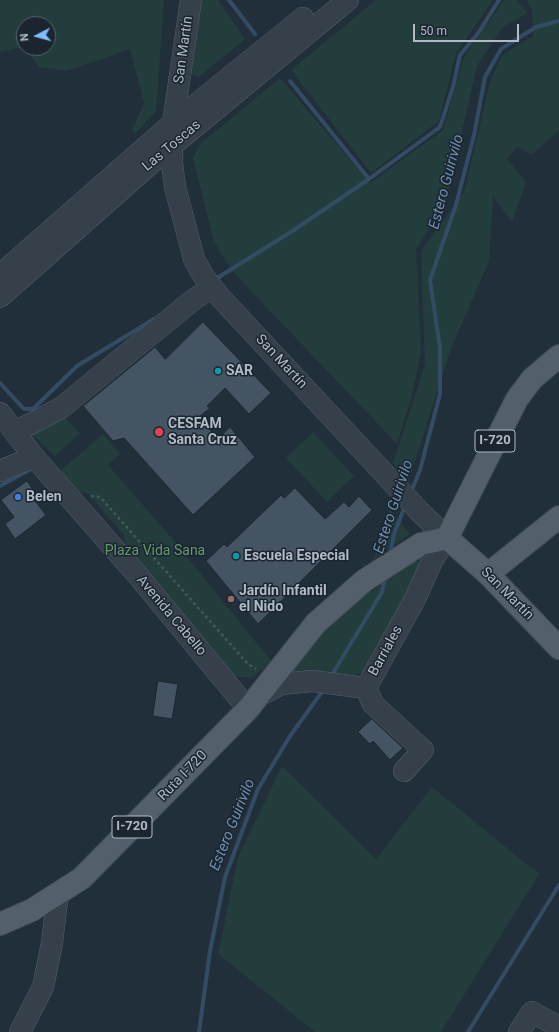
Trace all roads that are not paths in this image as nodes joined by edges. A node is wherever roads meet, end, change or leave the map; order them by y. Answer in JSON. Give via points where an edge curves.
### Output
{"nodes":[{"id":1,"x":191,"y":0,"type":"edge"},
{"id":2,"x":326,"y":0,"type":"edge"},
{"id":3,"x":348,"y":0,"type":"edge"},
{"id":4,"x":173,"y":123,"type":"junction"},
{"id":5,"x":172,"y":145,"type":"junction"},
{"id":6,"x":0,"y":275,"type":"edge"},
{"id":7,"x":212,"y":287,"type":"junction"},
{"id":8,"x":0,"y":297,"type":"edge"},
{"id":9,"x":559,"y":356,"type":"edge"},
{"id":10,"x":0,"y":413,"type":"edge"},
{"id":11,"x":15,"y":432,"type":"junction"},
{"id":12,"x":34,"y":457,"type":"junction"},
{"id":13,"x":0,"y":471,"type":"edge"},
{"id":14,"x":559,"y":517,"type":"edge"},
{"id":15,"x":446,"y":538,"type":"junction"},
{"id":16,"x":488,"y":574,"type":"junction"},
{"id":17,"x":559,"y":648,"type":"edge"},
{"id":18,"x":366,"y":688,"type":"junction"},
{"id":19,"x":254,"y":702,"type":"junction"},
{"id":20,"x":404,"y":771,"type":"dead end"},
{"id":21,"x":58,"y":894,"type":"junction"},
{"id":22,"x":0,"y":924,"type":"edge"},
{"id":23,"x":559,"y":1027,"type":"edge"},
{"id":24,"x":20,"y":1032,"type":"edge"},
{"id":25,"x":520,"y":1032,"type":"edge"}],
"edges":[{"from":1,"to":4,"type":"street","name":"San Martín"},
{"from":2,"to":4,"type":"street","name":"Las Toscas"},
{"from":3,"to":5,"type":"street","name":"Las Toscas"},
{"from":4,"to":5,"type":"street","name":"San Martín"},
{"from":4,"to":6,"type":"street","name":"Las Toscas"},
{"from":5,"to":7,"type":"street","name":"San Martín","via":[[176,187],[194,259],[198,269]]},
{"from":5,"to":8,"type":"street","name":"Las Toscas"},
{"from":7,"to":11,"type":"street","via":[[61,408]]},
{"from":7,"to":15,"type":"street","name":"San Martín"},
{"from":9,"to":15,"type":"main road","number":"I-720","via":[[532,379],[516,399]]},
{"from":10,"to":11,"type":"street","name":"Avenida Cabello"},
{"from":11,"to":12,"type":"street","name":"Avenida Cabello"},
{"from":12,"to":13,"type":"street"},
{"from":12,"to":19,"type":"street","name":"Avenida Cabello"},
{"from":14,"to":16,"type":"main road"},
{"from":15,"to":16,"type":"main road","name":"San Martín"},
{"from":15,"to":18,"type":"street","name":"Barriales"},
{"from":15,"to":19,"type":"main road","number":"I-720","via":[[421,544],[365,580],[316,623]]},
{"from":16,"to":17,"type":"main road","name":"San Martín"},
{"from":18,"to":19,"type":"street","name":"Barriales","via":[[312,681],[280,684]]},
{"from":18,"to":20,"type":"street","via":[[373,704],[423,750]]},
{"from":19,"to":21,"type":"main road","name":"Ruta I-720","number":"I-720","via":[[82,878]]},
{"from":21,"to":22,"type":"main road","name":"Ruta I-720","number":"I-720","via":[[32,910]]},
{"from":21,"to":24,"type":"street","via":[[43,987]]},
{"from":23,"to":25,"type":"street","via":[[532,1012]]}]}
